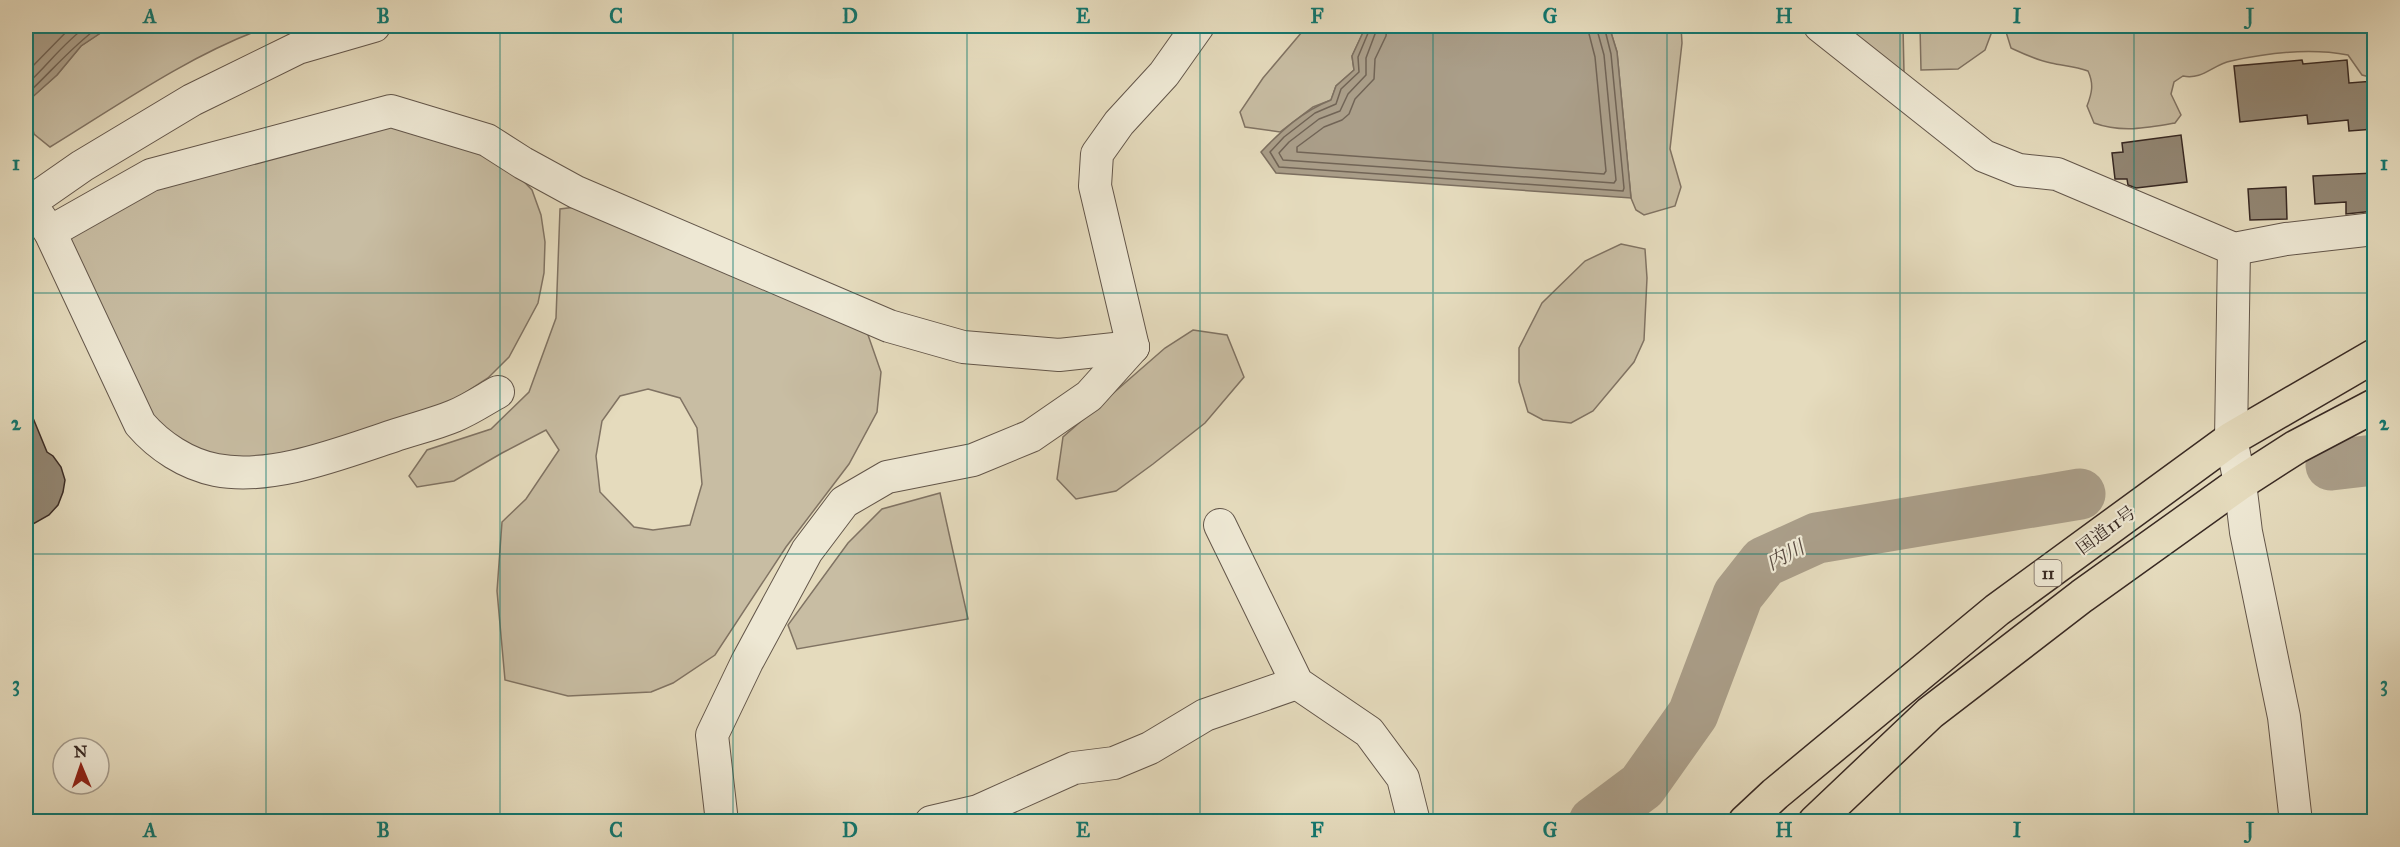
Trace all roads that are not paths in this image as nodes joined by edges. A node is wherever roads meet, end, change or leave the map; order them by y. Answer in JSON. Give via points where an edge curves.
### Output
{"nodes":[{"id":1,"x":374,"y":26,"type":"edge"},
{"id":2,"x":1198,"y":26,"type":"edge"},
{"id":3,"x":1820,"y":26,"type":"edge"},
{"id":4,"x":27,"y":203,"type":"edge"},
{"id":5,"x":2374,"y":229,"type":"edge"},
{"id":6,"x":50,"y":232,"type":"junction"},
{"id":7,"x":2234,"y":249,"type":"junction"},
{"id":8,"x":1133,"y":347,"type":"junction"},
{"id":9,"x":2374,"y":356,"type":"edge"},
{"id":10,"x":498,"y":392,"type":"dead end"},
{"id":11,"x":2374,"y":406,"type":"edge"},
{"id":12,"x":2231,"y":440,"type":"junction"},
{"id":13,"x":2240,"y":483,"type":"junction"},
{"id":14,"x":1220,"y":525,"type":"dead end"},
{"id":15,"x":1297,"y":682,"type":"junction"},
{"id":16,"x":722,"y":822,"type":"edge"},
{"id":17,"x":931,"y":822,"type":"edge"},
{"id":18,"x":1414,"y":822,"type":"edge"},
{"id":19,"x":1745,"y":822,"type":"edge"},
{"id":20,"x":1815,"y":822,"type":"edge"},
{"id":21,"x":2296,"y":822,"type":"edge"}],
"edges":[{"from":1,"to":4,"type":"street","via":[[298,48],[192,100]]},
{"from":2,"to":8,"type":"street","via":[[1164,74],[1119,123],[1097,154],[1095,186]]},
{"from":3,"to":7,"type":"street","via":[[1984,156],[2019,170],[2056,174]]},
{"from":4,"to":6,"type":"street"},
{"from":5,"to":7,"type":"street"},
{"from":6,"to":8,"type":"street","via":[[151,175],[391,111],[487,140],[576,192],[889,326],[963,347],[1059,355]]},
{"from":6,"to":10,"type":"street","via":[[140,424],[154,440],[198,464],[216,470],[255,471],[315,461],[454,416]]},
{"from":7,"to":12,"type":"street"},
{"from":8,"to":16,"type":"street","via":[[1089,396],[1031,436],[973,460],[887,477],[843,502],[807,551],[712,735]]},
{"from":9,"to":12,"type":"highway","name":"国道11号","number":"11"},
{"from":11,"to":13,"type":"highway","number":"11","via":[[2296,447]]},
{"from":12,"to":13,"type":"street"},
{"from":12,"to":19,"type":"highway","name":"国道11号","number":"11","via":[[1997,610]]},
{"from":13,"to":20,"type":"highway","number":"11","via":[[2082,596],[1930,713]]},
{"from":13,"to":21,"type":"street","via":[[2246,532],[2284,717]]},
{"from":14,"to":15,"type":"street"},
{"from":15,"to":17,"type":"street","via":[[1205,715],[1150,748],[1114,763],[1074,768],[978,811]]},
{"from":15,"to":18,"type":"street","via":[[1369,732],[1403,778]]}]}
